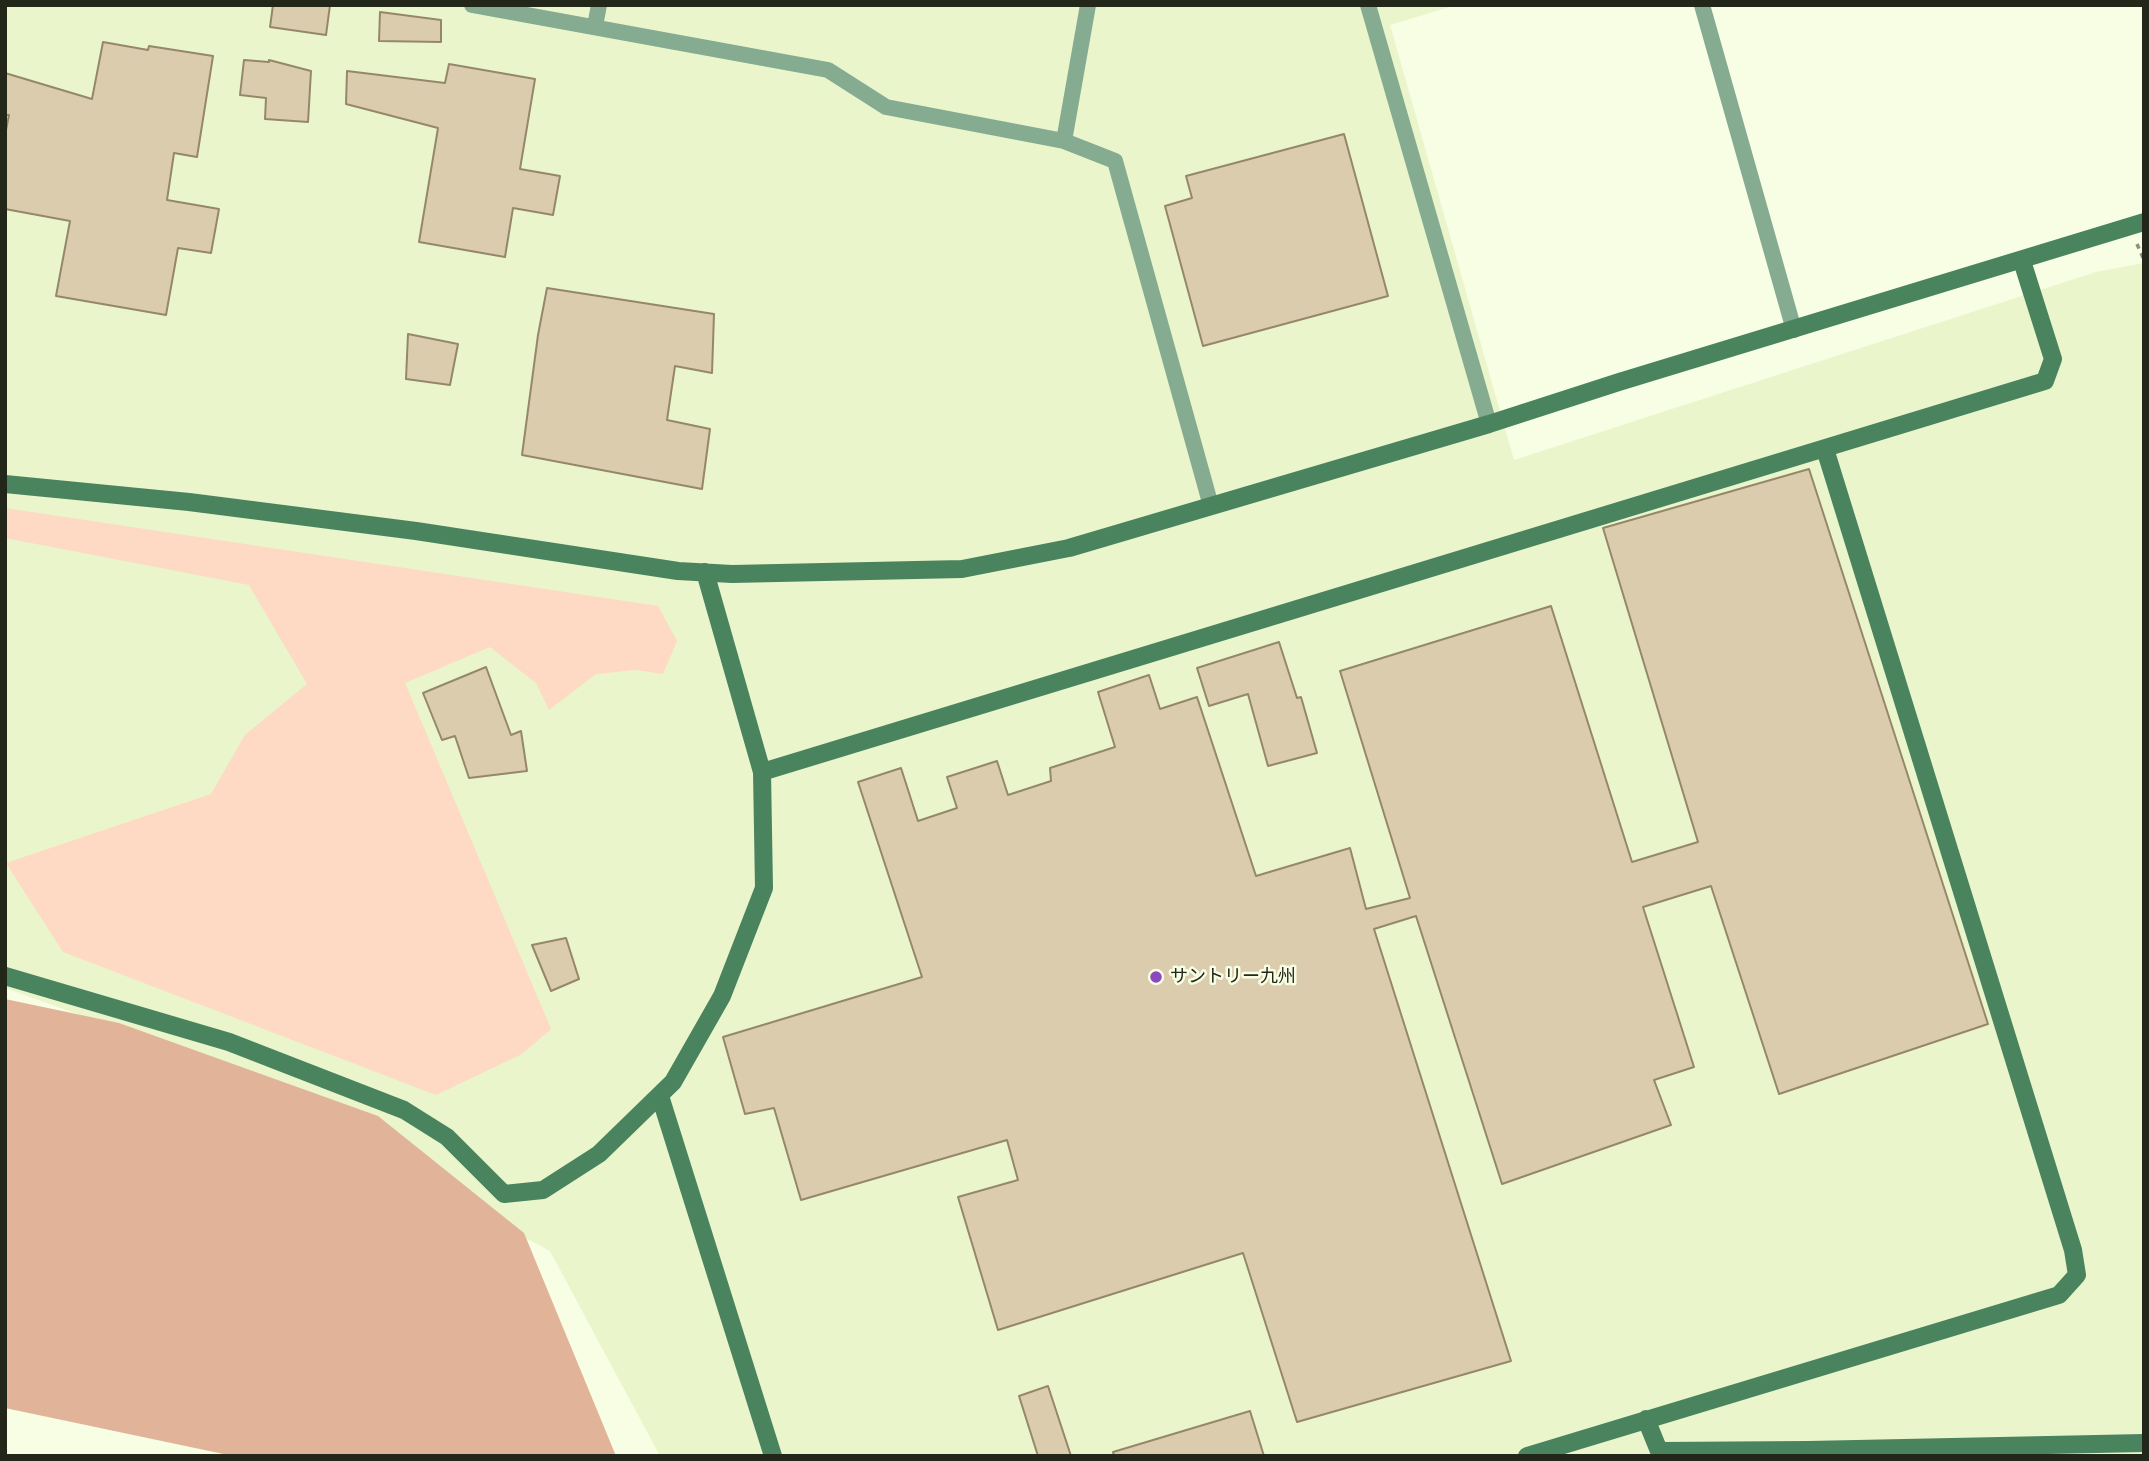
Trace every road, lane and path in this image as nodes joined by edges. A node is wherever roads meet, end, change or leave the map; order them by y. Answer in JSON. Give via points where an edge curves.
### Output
{"nodes":[{"id":1,"x":472,"y":5,"type":"edge"},
{"id":2,"x":599,"y":5,"type":"edge"},
{"id":3,"x":1088,"y":5,"type":"edge"},
{"id":4,"x":1368,"y":5,"type":"edge"},
{"id":5,"x":1702,"y":5,"type":"edge"},
{"id":6,"x":595,"y":26,"type":"junction"},
{"id":7,"x":1064,"y":141,"type":"junction"},
{"id":8,"x":2144,"y":222,"type":"edge"},
{"id":9,"x":2022,"y":261,"type":"junction"},
{"id":10,"x":1794,"y":330,"type":"junction"},
{"id":11,"x":1489,"y":424,"type":"junction"},
{"id":12,"x":1825,"y":449,"type":"junction"},
{"id":13,"x":5,"y":484,"type":"edge"},
{"id":14,"x":1211,"y":506,"type":"junction"},
{"id":15,"x":705,"y":572,"type":"junction"},
{"id":16,"x":762,"y":772,"type":"junction"},
{"id":17,"x":5,"y":976,"type":"edge"},
{"id":18,"x":660,"y":1096,"type":"junction"},
{"id":19,"x":1646,"y":1419,"type":"junction"},
{"id":20,"x":2144,"y":1443,"type":"edge"},
{"id":21,"x":773,"y":1456,"type":"edge"},
{"id":22,"x":1527,"y":1456,"type":"edge"}],
"edges":[{"from":1,"to":6,"type":"street"},
{"from":2,"to":6,"type":"street"},
{"from":3,"to":7,"type":"street"},
{"from":4,"to":11,"type":"street"},
{"from":5,"to":10,"type":"street"},
{"from":6,"to":7,"type":"street","via":[[828,70],[886,107]]},
{"from":7,"to":14,"type":"street","via":[[1115,161]]},
{"from":8,"to":9,"type":"street"},
{"from":9,"to":10,"type":"street"},
{"from":9,"to":12,"type":"street","via":[[2053,359],[2045,382]]},
{"from":10,"to":11,"type":"street"},
{"from":11,"to":14,"type":"street"},
{"from":12,"to":16,"type":"street"},
{"from":12,"to":19,"type":"street","via":[[2077,1275],[2059,1295]]},
{"from":13,"to":15,"type":"street","via":[[416,531]]},
{"from":14,"to":15,"type":"street","via":[[1069,548],[962,569]]},
{"from":15,"to":16,"type":"street"},
{"from":16,"to":18,"type":"street","via":[[764,888],[722,996],[674,1082]]},
{"from":17,"to":18,"type":"street","via":[[229,1042],[404,1110],[447,1137],[504,1194],[543,1190],[599,1154]]},
{"from":18,"to":21,"type":"street"},
{"from":19,"to":20,"type":"street","via":[[1659,1451]]},
{"from":19,"to":22,"type":"street"}]}
